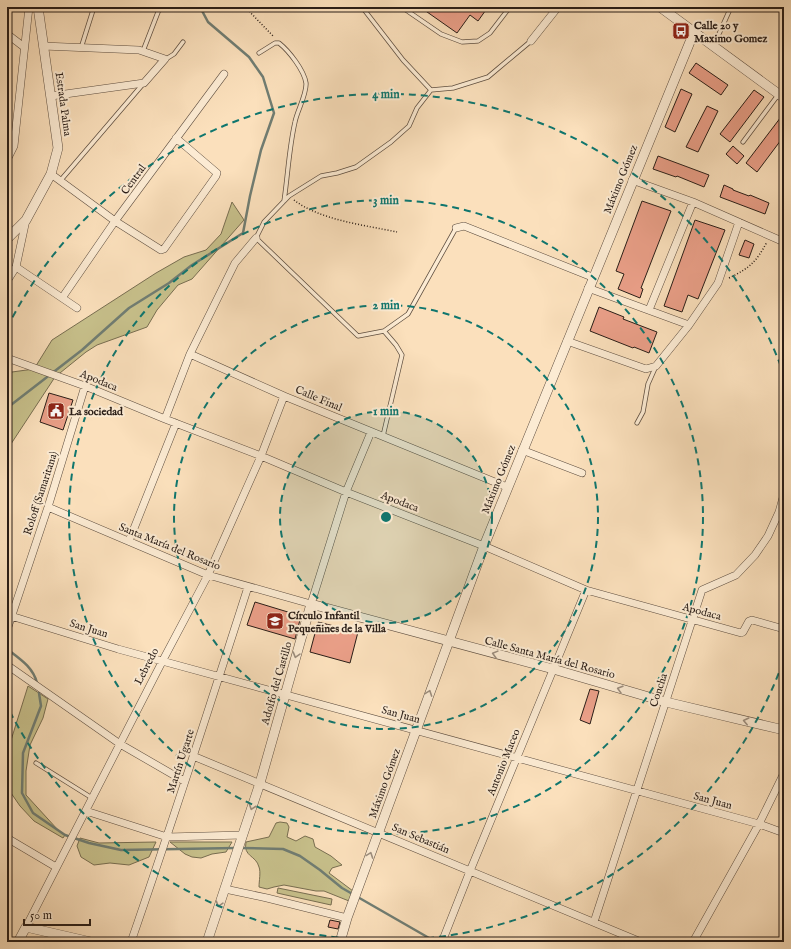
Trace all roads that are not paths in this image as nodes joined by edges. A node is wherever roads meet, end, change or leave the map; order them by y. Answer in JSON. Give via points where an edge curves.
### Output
{"nodes":[{"id":1,"x":28,"y":7,"type":"edge"},
{"id":2,"x":38,"y":7,"type":"edge"},
{"id":3,"x":94,"y":7,"type":"edge"},
{"id":4,"x":160,"y":7,"type":"edge"},
{"id":5,"x":362,"y":7,"type":"edge"},
{"id":6,"x":510,"y":7,"type":"edge"},
{"id":7,"x":558,"y":7,"type":"edge"},
{"id":8,"x":660,"y":7,"type":"edge"},
{"id":9,"x":731,"y":7,"type":"edge"},
{"id":10,"x":406,"y":10,"type":"dead end"},
{"id":11,"x":694,"y":32,"type":"junction"},
{"id":12,"x":7,"y":34,"type":"edge"},
{"id":13,"x":530,"y":41,"type":"joint"},
{"id":14,"x":183,"y":42,"type":"dead end"},
{"id":15,"x":24,"y":46,"type":"junction"},
{"id":16,"x":43,"y":46,"type":"junction"},
{"id":17,"x":713,"y":46,"type":"junction"},
{"id":18,"x":81,"y":48,"type":"junction"},
{"id":19,"x":143,"y":51,"type":"junction"},
{"id":20,"x":260,"y":53,"type":"dead end"},
{"id":21,"x":164,"y":59,"type":"junction"},
{"id":22,"x":224,"y":74,"type":"dead end"},
{"id":23,"x":144,"y":83,"type":"junction"},
{"id":24,"x":431,"y":90,"type":"junction"},
{"id":25,"x":51,"y":96,"type":"junction"},
{"id":26,"x":781,"y":96,"type":"edge"},
{"id":27,"x":176,"y":138,"type":"junction"},
{"id":28,"x":7,"y":140,"type":"edge"},
{"id":29,"x":743,"y":142,"type":"dead end"},
{"id":30,"x":14,"y":146,"type":"junction"},
{"id":31,"x":7,"y":160,"type":"edge"},
{"id":32,"x":51,"y":174,"type":"junction"},
{"id":33,"x":632,"y":180,"type":"junction"},
{"id":34,"x":60,"y":181,"type":"junction"},
{"id":35,"x":284,"y":201,"type":"junction"},
{"id":36,"x":693,"y":202,"type":"junction"},
{"id":37,"x":26,"y":220,"type":"junction"},
{"id":38,"x":115,"y":221,"type":"junction"},
{"id":39,"x":739,"y":222,"type":"junction"},
{"id":40,"x":456,"y":228,"type":"joint"},
{"id":41,"x":256,"y":238,"type":"junction"},
{"id":42,"x":7,"y":239,"type":"edge"},
{"id":43,"x":784,"y":242,"type":"edge"},
{"id":44,"x":16,"y":267,"type":"junction"},
{"id":45,"x":592,"y":278,"type":"junction"},
{"id":46,"x":7,"y":281,"type":"edge"},
{"id":47,"x":588,"y":288,"type":"junction"},
{"id":48,"x":62,"y":298,"type":"junction"},
{"id":49,"x":77,"y":308,"type":"dead end"},
{"id":50,"x":649,"y":310,"type":"junction"},
{"id":51,"x":688,"y":325,"type":"junction"},
{"id":52,"x":384,"y":331,"type":"junction"},
{"id":53,"x":567,"y":341,"type":"junction"},
{"id":54,"x":190,"y":354,"type":"junction"},
{"id":55,"x":7,"y":358,"type":"edge"},
{"id":56,"x":656,"y":366,"type":"junction"},
{"id":57,"x":85,"y":386,"type":"junction"},
{"id":58,"x":284,"y":396,"type":"junction"},
{"id":59,"x":165,"y":419,"type":"junction"},
{"id":60,"x":176,"y":423,"type":"junction"},
{"id":61,"x":637,"y":423,"type":"dead end"},
{"id":62,"x":371,"y":432,"type":"junction"},
{"id":63,"x":382,"y":437,"type":"junction"},
{"id":64,"x":522,"y":450,"type":"junction"},
{"id":65,"x":261,"y":456,"type":"junction"},
{"id":66,"x":582,"y":473,"type":"dead end"},
{"id":67,"x":507,"y":486,"type":"junction"},
{"id":68,"x":346,"y":492,"type":"junction"},
{"id":69,"x":784,"y":494,"type":"edge"},
{"id":70,"x":48,"y":507,"type":"junction"},
{"id":71,"x":129,"y":541,"type":"junction"},
{"id":72,"x":484,"y":546,"type":"junction"},
{"id":73,"x":208,"y":575,"type":"junction"},
{"id":74,"x":248,"y":587,"type":"junction"},
{"id":75,"x":586,"y":590,"type":"junction"},
{"id":76,"x":311,"y":604,"type":"junction"},
{"id":77,"x":11,"y":616,"type":"junction"},
{"id":78,"x":692,"y":620,"type":"junction"},
{"id":79,"x":784,"y":629,"type":"edge"},
{"id":80,"x":7,"y":630,"type":"edge"},
{"id":81,"x":448,"y":642,"type":"junction"},
{"id":82,"x":163,"y":660,"type":"junction"},
{"id":83,"x":7,"y":665,"type":"edge"},
{"id":84,"x":553,"y":669,"type":"junction"},
{"id":85,"x":219,"y":676,"type":"junction"},
{"id":86,"x":286,"y":694,"type":"junction"},
{"id":87,"x":666,"y":702,"type":"junction"},
{"id":88,"x":415,"y":730,"type":"junction"},
{"id":89,"x":784,"y":730,"type":"edge"},
{"id":90,"x":120,"y":744,"type":"junction"},
{"id":91,"x":193,"y":756,"type":"junction"},
{"id":92,"x":517,"y":758,"type":"junction"},
{"id":93,"x":36,"y":763,"type":"dead end"},
{"id":94,"x":784,"y":773,"type":"edge"},
{"id":95,"x":184,"y":781,"type":"junction"},
{"id":96,"x":260,"y":783,"type":"junction"},
{"id":97,"x":637,"y":791,"type":"junction"},
{"id":98,"x":92,"y":798,"type":"junction"},
{"id":99,"x":86,"y":811,"type":"junction"},
{"id":100,"x":759,"y":824,"type":"junction"},
{"id":101,"x":379,"y":832,"type":"junction"},
{"id":102,"x":784,"y":833,"type":"edge"},
{"id":103,"x":7,"y":838,"type":"edge"},
{"id":104,"x":241,"y":838,"type":"junction"},
{"id":105,"x":166,"y":840,"type":"junction"},
{"id":106,"x":56,"y":867,"type":"junction"},
{"id":107,"x":470,"y":871,"type":"junction"},
{"id":108,"x":224,"y":889,"type":"junction"},
{"id":109,"x":347,"y":918,"type":"junction"},
{"id":110,"x":594,"y":922,"type":"junction"},
{"id":111,"x":26,"y":927,"type":"junction"},
{"id":112,"x":442,"y":941,"type":"edge"},
{"id":113,"x":18,"y":942,"type":"edge"},
{"id":114,"x":91,"y":942,"type":"edge"},
{"id":115,"x":131,"y":942,"type":"edge"},
{"id":116,"x":207,"y":942,"type":"edge"},
{"id":117,"x":340,"y":942,"type":"edge"},
{"id":118,"x":641,"y":942,"type":"edge"},
{"id":119,"x":693,"y":942,"type":"edge"}],
"edges":[{"from":1,"to":15,"type":"street"},
{"from":2,"to":16,"type":"street","name":"Estrada Palma"},
{"from":3,"to":18,"type":"lane"},
{"from":4,"to":19,"type":"lane"},
{"from":5,"to":24,"type":"lane","via":[[403,60]]},
{"from":6,"to":10,"type":"lane","via":[[490,33],[478,40],[462,42],[442,34]]},
{"from":7,"to":13,"type":"street"},
{"from":8,"to":11,"type":"street"},
{"from":9,"to":17,"type":"lane"},
{"from":11,"to":17,"type":"street"},
{"from":11,"to":33,"type":"street","name":"Máximo Gómez"},
{"from":12,"to":15,"type":"street"},
{"from":13,"to":24,"type":"lane","via":[[488,77],[453,88]]},
{"from":14,"to":21,"type":"lane","via":[[174,54]]},
{"from":15,"to":30,"type":"street"},
{"from":16,"to":18,"type":"street"},
{"from":16,"to":25,"type":"street","name":"Estrada Palma"},
{"from":17,"to":26,"type":"street"},
{"from":18,"to":19,"type":"street"},
{"from":19,"to":21,"type":"street"},
{"from":20,"to":35,"type":"lane","via":[[279,43],[293,58],[306,85],[295,120]]},
{"from":21,"to":23,"type":"street"},
{"from":22,"to":27,"type":"street","name":"Central"},
{"from":23,"to":25,"type":"street"},
{"from":23,"to":34,"type":"lane"},
{"from":24,"to":35,"type":"lane","via":[[417,108],[409,126],[371,158],[356,167],[321,176]]},
{"from":25,"to":32,"type":"street","name":"Estrada Palma","via":[[58,148]]},
{"from":26,"to":29,"type":"lane"},
{"from":27,"to":38,"type":"street","name":"Central"},
{"from":27,"to":38,"type":"street","via":[[217,173],[164,249],[161,250]]},
{"from":28,"to":30,"type":"street"},
{"from":30,"to":31,"type":"street"},
{"from":32,"to":34,"type":"street"},
{"from":32,"to":37,"type":"street","name":"Estrada Palma"},
{"from":33,"to":36,"type":"street"},
{"from":33,"to":45,"type":"street","name":"Máximo Gómez"},
{"from":34,"to":38,"type":"street"},
{"from":35,"to":41,"type":"lane","via":[[264,222]]},
{"from":36,"to":39,"type":"street"},
{"from":36,"to":50,"type":"street"},
{"from":37,"to":42,"type":"street","name":"Estrada Palma"},
{"from":37,"to":44,"type":"street"},
{"from":38,"to":48,"type":"street","name":"Central"},
{"from":39,"to":43,"type":"street"},
{"from":39,"to":51,"type":"street","via":[[718,283]]},
{"from":40,"to":45,"type":"street","via":[[464,226]]},
{"from":40,"to":52,"type":"lane","via":[[408,314]]},
{"from":41,"to":52,"type":"lane","via":[[358,336]]},
{"from":41,"to":54,"type":"street","via":[[235,263]]},
{"from":44,"to":46,"type":"street"},
{"from":44,"to":48,"type":"street"},
{"from":45,"to":47,"type":"street","name":"Máximo Gómez"},
{"from":47,"to":50,"type":"street"},
{"from":47,"to":53,"type":"street","name":"Máximo Gómez"},
{"from":48,"to":49,"type":"street"},
{"from":50,"to":51,"type":"street"},
{"from":51,"to":56,"type":"street"},
{"from":52,"to":63,"type":"lane","via":[[402,355]]},
{"from":53,"to":56,"type":"street","via":[[646,369]]},
{"from":53,"to":64,"type":"street","name":"Máximo Gómez"},
{"from":54,"to":58,"type":"street","name":"Calle Final"},
{"from":54,"to":59,"type":"street"},
{"from":55,"to":57,"type":"street","name":"Apodaca"},
{"from":56,"to":61,"type":"lane"},
{"from":57,"to":59,"type":"street","name":"Apodaca"},
{"from":57,"to":70,"type":"street","name":"Roloff (Samaritana)"},
{"from":58,"to":62,"type":"street","name":"Calle Final"},
{"from":58,"to":65,"type":"street","name":"Lebredo"},
{"from":59,"to":60,"type":"street","name":"Apodaca"},
{"from":60,"to":65,"type":"street","name":"Apodaca"},
{"from":60,"to":71,"type":"street"},
{"from":62,"to":63,"type":"street","name":"Calle Final"},
{"from":62,"to":68,"type":"street","name":"Adolfo del Castillo"},
{"from":63,"to":67,"type":"street","name":"Calle Final"},
{"from":64,"to":66,"type":"street"},
{"from":64,"to":67,"type":"street","name":"Máximo Gómez"},
{"from":65,"to":68,"type":"street","name":"Apodaca"},
{"from":65,"to":73,"type":"street","name":"Lebredo"},
{"from":67,"to":72,"type":"street","name":"Máximo Gómez"},
{"from":68,"to":72,"type":"street","name":"Apodaca"},
{"from":68,"to":76,"type":"street","name":"Adolfo del Castillo"},
{"from":69,"to":78,"type":"street","name":"Concha","via":[[768,536],[755,555],[736,575],[702,590]]},
{"from":70,"to":71,"type":"street","name":"Santa María del Rosario"},
{"from":70,"to":77,"type":"street","name":"Roloff (Samaritana)"},
{"from":71,"to":73,"type":"street","name":"Santa María del Rosario"},
{"from":72,"to":75,"type":"street","name":"Apodaca"},
{"from":72,"to":81,"type":"street","name":"Máximo Gómez"},
{"from":73,"to":74,"type":"street","name":"Santa María del Rosario"},
{"from":73,"to":82,"type":"street","name":"Lebredo"},
{"from":74,"to":76,"type":"street","name":"Santa María del Rosario"},
{"from":74,"to":85,"type":"street","name":"Martín Ugarte"},
{"from":75,"to":78,"type":"street","name":"Apodaca"},
{"from":75,"to":84,"type":"street","name":"Antonio Maceo"},
{"from":76,"to":81,"type":"street","name":"Calle Santa María del Rosario"},
{"from":76,"to":86,"type":"street","name":"Adolfo del Castillo","one_way":true},
{"from":77,"to":80,"type":"street","name":"Roloff (Samaritana)"},
{"from":77,"to":82,"type":"street","name":"San Juan"},
{"from":78,"to":79,"type":"street","name":"Apodaca","via":[[741,633],[752,620]]},
{"from":78,"to":87,"type":"street","name":"Concha"},
{"from":84,"to":81,"type":"street","name":"Calle Santa María del Rosario","one_way":true},
{"from":88,"to":81,"type":"street","name":"Máximo Gómez","one_way":true},
{"from":82,"to":85,"type":"street","name":"San Juan"},
{"from":82,"to":90,"type":"street","name":"Lebredo"},
{"from":83,"to":90,"type":"street"},
{"from":87,"to":84,"type":"street","name":"Calle Santa María del Rosario","one_way":true},
{"from":84,"to":92,"type":"street","name":"Antonio Maceo"},
{"from":85,"to":86,"type":"street","name":"San Juan"},
{"from":85,"to":91,"type":"street","name":"Martín Ugarte"},
{"from":86,"to":88,"type":"street","name":"San Juan"},
{"from":86,"to":96,"type":"street","name":"Adolfo del Castillo"},
{"from":89,"to":87,"type":"street","name":"Calle Santa María del Rosario","one_way":true},
{"from":87,"to":97,"type":"street","name":"Concha"},
{"from":88,"to":92,"type":"street","name":"San Juan"},
{"from":88,"to":101,"type":"street","name":"Máximo Gómez"},
{"from":90,"to":95,"type":"street"},
{"from":90,"to":98,"type":"street","name":"Lebredo"},
{"from":91,"to":95,"type":"street","name":"Martín Ugarte"},
{"from":91,"to":96,"type":"street","name":"San Sebastián"},
{"from":92,"to":97,"type":"street","name":"San Juan"},
{"from":92,"to":107,"type":"street","name":"Antonio Maceo"},
{"from":93,"to":98,"type":"lane"},
{"from":94,"to":100,"type":"street"},
{"from":95,"to":105,"type":"street","name":"Martín Ugarte"},
{"from":96,"to":101,"type":"street","name":"San Sebastián"},
{"from":96,"to":104,"type":"street","name":"Adolfo del Castillo","one_way":true},
{"from":97,"to":100,"type":"street","name":"San Juan"},
{"from":97,"to":110,"type":"street","name":"Concha"},
{"from":98,"to":99,"type":"street","name":"Lebredo"},
{"from":99,"to":105,"type":"street"},
{"from":99,"to":106,"type":"street","name":"Lebredo"},
{"from":100,"to":102,"type":"street","name":"San Juan"},
{"from":100,"to":119,"type":"street"},
{"from":101,"to":107,"type":"street","name":"San Sebastián"},
{"from":109,"to":101,"type":"street","name":"Máximo Gómez","one_way":true},
{"from":103,"to":106,"type":"street"},
{"from":104,"to":105,"type":"street"},
{"from":104,"to":108,"type":"street","name":"Adolfo del Castillo"},
{"from":105,"to":115,"type":"street","name":"Martín Ugarte"},
{"from":106,"to":111,"type":"street","name":"Lebredo"},
{"from":107,"to":110,"type":"street","name":"San Sebastián"},
{"from":107,"to":112,"type":"street","name":"Antonio Maceo"},
{"from":108,"to":109,"type":"street"},
{"from":108,"to":116,"type":"street","name":"Adolfo del Castillo","one_way":true},
{"from":109,"to":117,"type":"street","name":"Máximo Gómez"},
{"from":110,"to":118,"type":"street","name":"San Sebastián"},
{"from":111,"to":113,"type":"street","name":"Lebredo"},
{"from":111,"to":114,"type":"street"}]}
